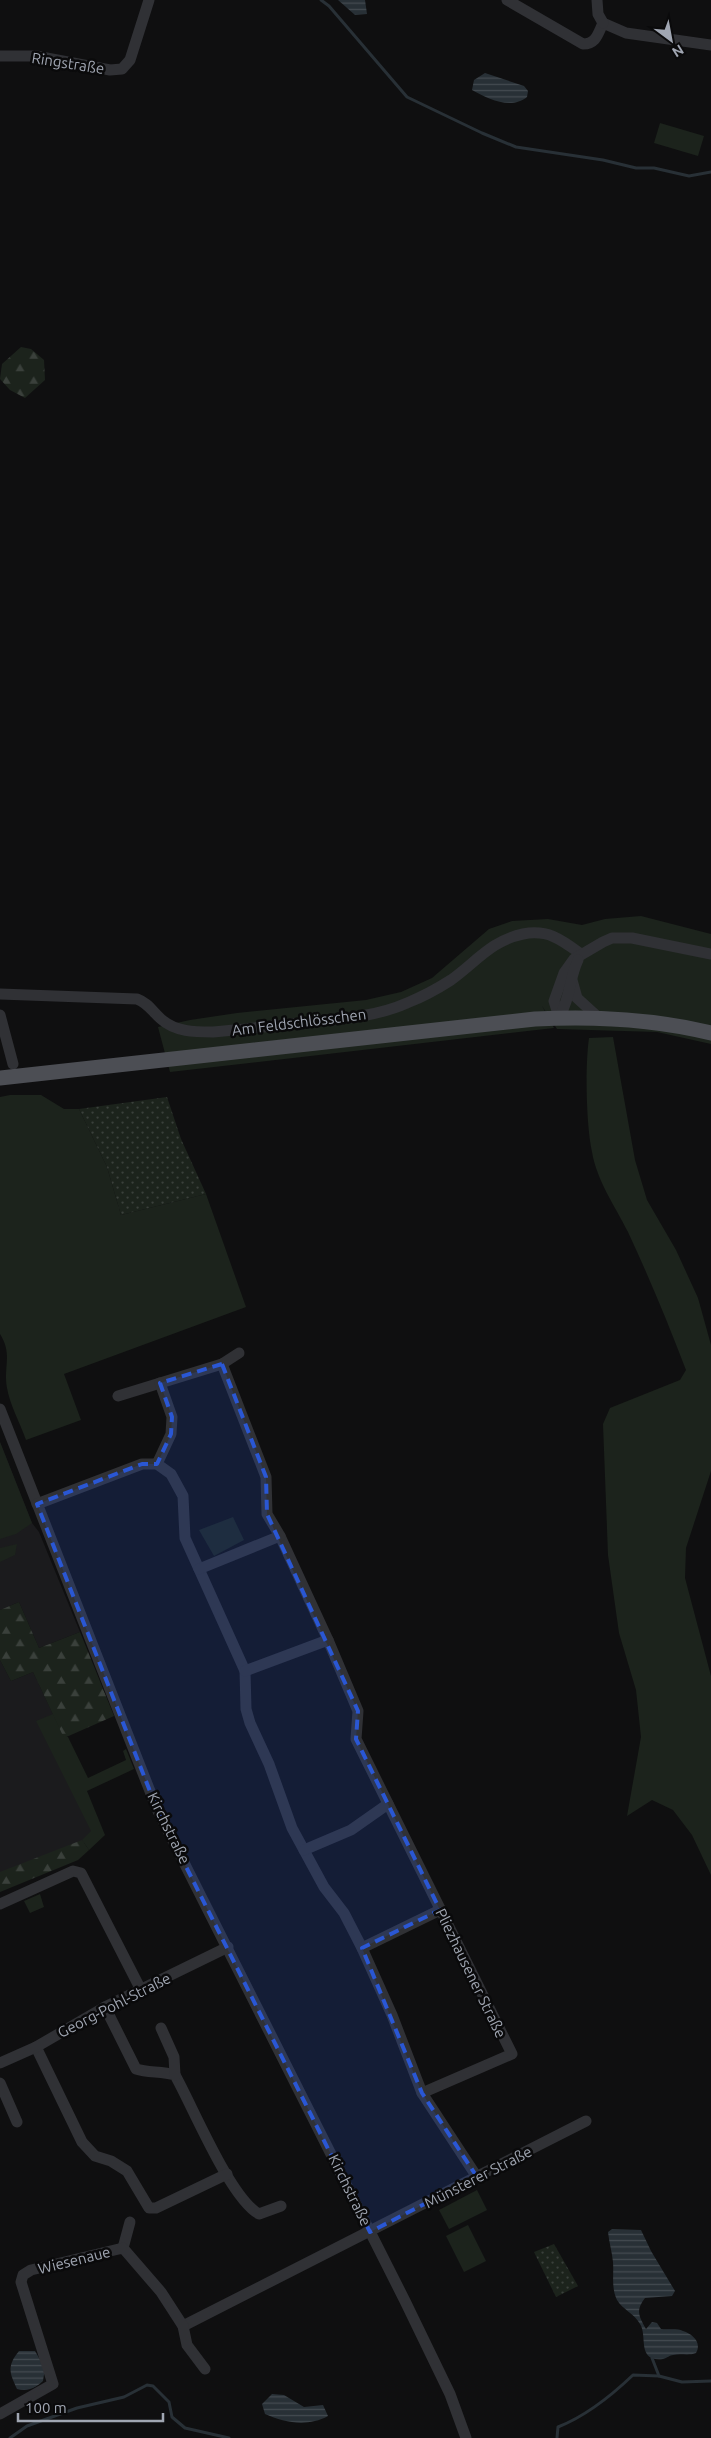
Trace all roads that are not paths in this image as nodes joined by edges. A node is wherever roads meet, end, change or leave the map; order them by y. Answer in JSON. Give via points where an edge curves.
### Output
{"nodes":[{"id":1,"x":149,"y":0,"type":"edge"},
{"id":2,"x":507,"y":0,"type":"edge"},
{"id":3,"x":596,"y":0,"type":"edge"},
{"id":4,"x":603,"y":23,"type":"junction"},
{"id":5,"x":711,"y":45,"type":"edge"},
{"id":6,"x":0,"y":56,"type":"edge"},
{"id":7,"x":581,"y":954,"type":"junction"},
{"id":8,"x":711,"y":954,"type":"edge"},
{"id":9,"x":571,"y":977,"type":"junction"},
{"id":10,"x":0,"y":994,"type":"edge"},
{"id":11,"x":555,"y":996,"type":"junction"},
{"id":12,"x":0,"y":1015,"type":"edge"},
{"id":13,"x":559,"y":1018,"type":"junction"},
{"id":14,"x":599,"y":1018,"type":"junction"},
{"id":15,"x":535,"y":1019,"type":"junction"},
{"id":16,"x":711,"y":1033,"type":"edge"},
{"id":17,"x":13,"y":1064,"type":"dead end"},
{"id":18,"x":0,"y":1078,"type":"edge"},
{"id":19,"x":239,"y":1353,"type":"dead end"},
{"id":20,"x":222,"y":1364,"type":"junction"},
{"id":21,"x":160,"y":1383,"type":"junction"},
{"id":22,"x":118,"y":1396,"type":"dead end"},
{"id":23,"x":0,"y":1409,"type":"edge"},
{"id":24,"x":157,"y":1464,"type":"junction"},
{"id":25,"x":37,"y":1504,"type":"junction"},
{"id":26,"x":280,"y":1536,"type":"junction"},
{"id":27,"x":199,"y":1569,"type":"junction"},
{"id":28,"x":328,"y":1640,"type":"junction"},
{"id":29,"x":245,"y":1670,"type":"junction"},
{"id":30,"x":388,"y":1804,"type":"junction"},
{"id":31,"x":304,"y":1850,"type":"junction"},
{"id":32,"x":0,"y":1904,"type":"edge"},
{"id":33,"x":440,"y":1910,"type":"junction"},
{"id":34,"x":228,"y":1947,"type":"junction"},
{"id":35,"x":362,"y":1948,"type":"junction"},
{"id":36,"x":141,"y":1990,"type":"junction"},
{"id":37,"x":105,"y":2007,"type":"junction"},
{"id":38,"x":161,"y":2028,"type":"dead end"},
{"id":39,"x":36,"y":2047,"type":"junction"},
{"id":40,"x":0,"y":2063,"type":"edge"},
{"id":41,"x":175,"y":2074,"type":"junction"},
{"id":42,"x":0,"y":2083,"type":"edge"},
{"id":43,"x":422,"y":2093,"type":"junction"},
{"id":44,"x":586,"y":2121,"type":"dead end"},
{"id":45,"x":17,"y":2122,"type":"dead end"},
{"id":46,"x":227,"y":2174,"type":"junction"},
{"id":47,"x":477,"y":2177,"type":"junction"},
{"id":48,"x":281,"y":2206,"type":"dead end"},
{"id":49,"x":130,"y":2222,"type":"dead end"},
{"id":50,"x":370,"y":2232,"type":"junction"},
{"id":51,"x":123,"y":2248,"type":"junction"},
{"id":52,"x":183,"y":2326,"type":"junction"},
{"id":53,"x":205,"y":2369,"type":"dead end"},
{"id":54,"x":0,"y":2414,"type":"edge"},
{"id":55,"x":466,"y":2438,"type":"edge"}],
"edges":[{"from":1,"to":6,"type":"street","name":"Ringstraße","via":[[130,60],[122,69],[110,70],[36,56]]},
{"from":2,"to":4,"type":"street","via":[[583,44],[595,41]]},
{"from":3,"to":4,"type":"street"},
{"from":4,"to":5,"type":"street","via":[[626,33]]},
{"from":7,"to":8,"type":"street","via":[[602,942],[622,937]]},
{"from":7,"to":9,"type":"street"},
{"from":7,"to":10,"type":"street","name":"Am Feldschlösschen","via":[[543,932],[523,934],[492,946],[435,990],[389,1010],[213,1032],[172,1027],[144,1002],[136,999]]},
{"from":7,"to":11,"type":"street","via":[[567,967]]},
{"from":9,"to":13,"type":"street","via":[[566,1004]]},
{"from":9,"to":14,"type":"street","via":[[577,998]]},
{"from":11,"to":13,"type":"street","via":[[554,1008]]},
{"from":11,"to":15,"type":"street"},
{"from":12,"to":17,"type":"street"},
{"from":13,"to":14,"type":"main road"},
{"from":13,"to":15,"type":"main road"},
{"from":14,"to":16,"type":"main road"},
{"from":15,"to":18,"type":"main road"},
{"from":19,"to":20,"type":"street"},
{"from":20,"to":21,"type":"street"},
{"from":20,"to":26,"type":"street","name":"Pliezhausener Straße","via":[[266,1477],[267,1514]]},
{"from":21,"to":22,"type":"street"},
{"from":21,"to":24,"type":"street","via":[[172,1416],[171,1434]]},
{"from":23,"to":25,"type":"street","name":"Kirchstraße"},
{"from":24,"to":25,"type":"street","via":[[142,1464]]},
{"from":24,"to":27,"type":"street","via":[[171,1474],[183,1496],[185,1538]]},
{"from":25,"to":34,"type":"street","name":"Kirchstraße","via":[[158,1809]]},
{"from":26,"to":27,"type":"street"},
{"from":26,"to":28,"type":"street","name":"Pliezhausener Straße"},
{"from":27,"to":29,"type":"street"},
{"from":28,"to":29,"type":"street"},
{"from":28,"to":30,"type":"street","name":"Pliezhausener Straße","via":[[358,1711],[356,1739]]},
{"from":29,"to":31,"type":"street","via":[[246,1709],[250,1723]]},
{"from":30,"to":31,"type":"street","via":[[351,1830]]},
{"from":30,"to":33,"type":"street","name":"Pliezhausener Straße"},
{"from":31,"to":35,"type":"street"},
{"from":32,"to":36,"type":"street","via":[[73,1871],[81,1873]]},
{"from":33,"to":35,"type":"street"},
{"from":33,"to":43,"type":"street","name":"Pliezhausener Straße","via":[[512,2054]]},
{"from":34,"to":36,"type":"street","name":"Georg-Pohl-Straße"},
{"from":34,"to":50,"type":"street","name":"Kirchstraße"},
{"from":35,"to":43,"type":"street"},
{"from":36,"to":37,"type":"street","name":"Georg-Pohl-Straße"},
{"from":37,"to":39,"type":"street","name":"Georg-Pohl-Straße"},
{"from":37,"to":41,"type":"street","via":[[136,2069]]},
{"from":38,"to":41,"type":"street","via":[[174,2056]]},
{"from":39,"to":40,"type":"street","name":"Georg-Pohl-Straße"},
{"from":39,"to":46,"type":"street","via":[[82,2142],[95,2156],[127,2171],[150,2208]]},
{"from":41,"to":46,"type":"street"},
{"from":42,"to":45,"type":"street"},
{"from":43,"to":47,"type":"street"},
{"from":44,"to":47,"type":"street","name":"Münsterer Straße"},
{"from":46,"to":48,"type":"street","via":[[250,2209],[259,2214]]},
{"from":47,"to":50,"type":"street","name":"Münsterer Straße"},
{"from":49,"to":51,"type":"street"},
{"from":50,"to":52,"type":"street","name":"Kirchstraße"},
{"from":50,"to":55,"type":"street","name":"Kirchstraße","via":[[450,2394]]},
{"from":51,"to":52,"type":"street","name":"Wiesenaue","via":[[161,2292]]},
{"from":51,"to":54,"type":"street","name":"Wiesenaue","via":[[23,2275],[21,2282],[53,2384]]},
{"from":52,"to":53,"type":"street","name":"Wiesenaue","via":[[187,2345]]}]}
